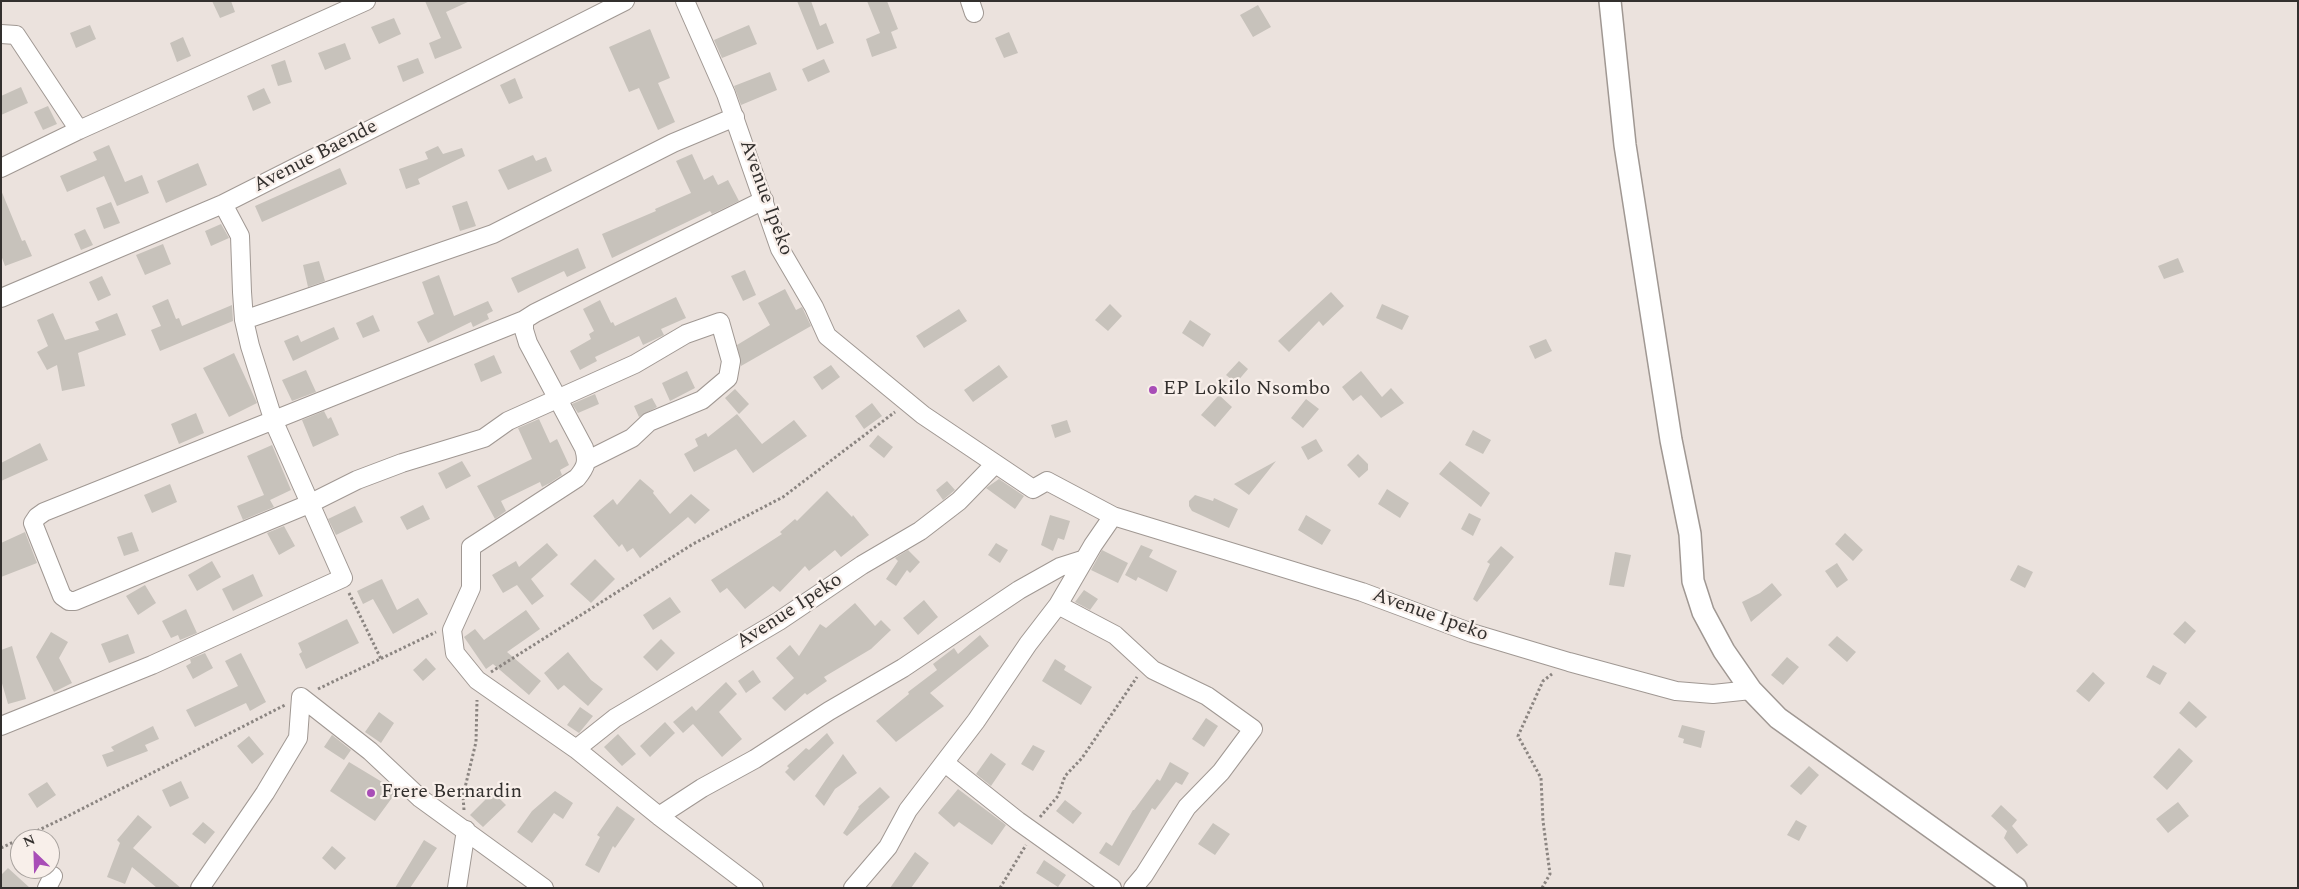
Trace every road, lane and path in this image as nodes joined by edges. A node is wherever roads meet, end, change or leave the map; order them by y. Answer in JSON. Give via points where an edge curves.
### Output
{"nodes":[{"id":1,"x":366,"y":1,"type":"edge"},
{"id":2,"x":625,"y":1,"type":"edge"},
{"id":3,"x":685,"y":1,"type":"edge"},
{"id":4,"x":1610,"y":1,"type":"edge"},
{"id":5,"x":1,"y":34,"type":"edge"},
{"id":6,"x":734,"y":117,"type":"junction"},
{"id":7,"x":79,"y":130,"type":"junction"},
{"id":8,"x":1,"y":168,"type":"edge"},
{"id":9,"x":764,"y":200,"type":"junction"},
{"id":10,"x":223,"y":204,"type":"junction"},
{"id":11,"x":1,"y":298,"type":"edge"},
{"id":12,"x":244,"y":320,"type":"junction"},
{"id":13,"x":524,"y":320,"type":"junction"},
{"id":14,"x":558,"y":398,"type":"junction"},
{"id":15,"x":908,"y":402,"type":"junction"},
{"id":16,"x":274,"y":422,"type":"junction"},
{"id":17,"x":588,"y":460,"type":"junction"},
{"id":18,"x":995,"y":464,"type":"junction"},
{"id":19,"x":309,"y":504,"type":"junction"},
{"id":20,"x":1113,"y":516,"type":"junction"},
{"id":21,"x":1085,"y":559,"type":"junction"},
{"id":22,"x":342,"y":578,"type":"junction"},
{"id":23,"x":1058,"y":605,"type":"junction"},
{"id":24,"x":455,"y":624,"type":"junction"},
{"id":25,"x":381,"y":659,"type":"junction"},
{"id":26,"x":1569,"y":662,"type":"junction"},
{"id":27,"x":1146,"y":664,"type":"junction"},
{"id":28,"x":477,"y":680,"type":"junction"},
{"id":29,"x":1751,"y":690,"type":"junction"},
{"id":30,"x":301,"y":697,"type":"junction"},
{"id":31,"x":1,"y":726,"type":"edge"},
{"id":32,"x":576,"y":749,"type":"junction"},
{"id":33,"x":945,"y":763,"type":"junction"},
{"id":34,"x":659,"y":816,"type":"junction"},
{"id":35,"x":466,"y":830,"type":"junction"},
{"id":36,"x":1035,"y":832,"type":"junction"},
{"id":37,"x":1,"y":848,"type":"edge"},
{"id":38,"x":200,"y":888,"type":"edge"},
{"id":39,"x":457,"y":888,"type":"edge"},
{"id":40,"x":544,"y":888,"type":"edge"},
{"id":41,"x":754,"y":888,"type":"edge"},
{"id":42,"x":853,"y":888,"type":"edge"},
{"id":43,"x":1000,"y":888,"type":"edge"},
{"id":44,"x":1112,"y":888,"type":"edge"},
{"id":45,"x":1133,"y":888,"type":"edge"},
{"id":46,"x":1542,"y":888,"type":"edge"},
{"id":47,"x":2016,"y":888,"type":"edge"}],
"edges":[{"from":1,"to":7,"type":"street"},
{"from":2,"to":10,"type":"street","name":"Avenue Baende"},
{"from":3,"to":6,"type":"street","name":"Avenue Ipeko"},
{"from":4,"to":29,"type":"street","via":[[1625,145],[1671,440],[1690,534],[1693,581],[1703,612],[1724,651]]},
{"from":5,"to":7,"type":"street","via":[[16,35]]},
{"from":6,"to":9,"type":"street","name":"Avenue Ipeko"},
{"from":6,"to":12,"type":"street","via":[[673,143],[493,234]]},
{"from":7,"to":8,"type":"street"},
{"from":9,"to":13,"type":"street"},
{"from":9,"to":15,"type":"street","name":"Avenue Ipeko","via":[[780,249],[827,336]]},
{"from":10,"to":11,"type":"street","name":"Avenue Baende"},
{"from":10,"to":12,"type":"street","via":[[240,236]]},
{"from":12,"to":16,"type":"street"},
{"from":13,"to":14,"type":"street","via":[[528,342]]},
{"from":13,"to":16,"type":"street"},
{"from":14,"to":17,"type":"street"},
{"from":14,"to":17,"type":"street","via":[[635,364],[686,334],[720,322],[732,361],[728,378],[702,400],[649,422],[632,438]]},
{"from":14,"to":19,"type":"street","via":[[508,421],[484,438],[402,463],[357,480]]},
{"from":15,"to":18,"type":"street","name":"Avenue Ipeko"},
{"from":15,"to":28,"type":"path","via":[[783,497],[693,544]]},
{"from":16,"to":19,"type":"street"},
{"from":16,"to":19,"type":"street","via":[[36,517],[33,523],[62,596],[75,601]]},
{"from":17,"to":24,"type":"street","via":[[577,478],[471,547],[471,588]]},
{"from":18,"to":20,"type":"street","name":"Avenue Ipeko","via":[[1033,489],[1047,481]]},
{"from":18,"to":32,"type":"street","name":"Avenue Ipeko","via":[[959,501],[920,531],[862,565],[779,622],[615,718]]},
{"from":19,"to":22,"type":"street"},
{"from":20,"to":21,"type":"street"},
{"from":20,"to":26,"type":"street","name":"Avenue Ipeko","via":[[1362,592],[1472,633]]},
{"from":21,"to":23,"type":"street"},
{"from":21,"to":34,"type":"street","via":[[1060,567],[1019,590],[903,668]]},
{"from":22,"to":25,"type":"path"},
{"from":22,"to":31,"type":"street","via":[[152,665]]},
{"from":23,"to":27,"type":"street","via":[[1115,635]]},
{"from":23,"to":33,"type":"street"},
{"from":24,"to":25,"type":"path"},
{"from":24,"to":28,"type":"street","via":[[452,630],[455,653]]},
{"from":25,"to":30,"type":"path"},
{"from":26,"to":29,"type":"street","name":"Avenue Ipeko","via":[[1676,691],[1714,694]]},
{"from":26,"to":46,"type":"path","via":[[1543,681],[1518,736],[1541,778],[1550,874]]},
{"from":27,"to":36,"type":"path","via":[[1082,758],[1065,776],[1058,796],[1040,818]]},
{"from":27,"to":45,"type":"street","via":[[1207,696],[1252,729],[1221,772],[1187,807]]},
{"from":28,"to":32,"type":"street"},
{"from":28,"to":35,"type":"path","via":[[476,742],[463,796]]},
{"from":29,"to":47,"type":"street","via":[[1778,718]]},
{"from":30,"to":35,"type":"street","via":[[370,751],[420,798]]},
{"from":30,"to":37,"type":"path"},
{"from":30,"to":38,"type":"street","via":[[298,738]]},
{"from":32,"to":34,"type":"street"},
{"from":33,"to":36,"type":"street"},
{"from":33,"to":42,"type":"street","via":[[908,810],[888,847]]},
{"from":34,"to":41,"type":"street"},
{"from":35,"to":39,"type":"street"},
{"from":35,"to":40,"type":"street"},
{"from":36,"to":43,"type":"path"},
{"from":36,"to":44,"type":"street"}]}
